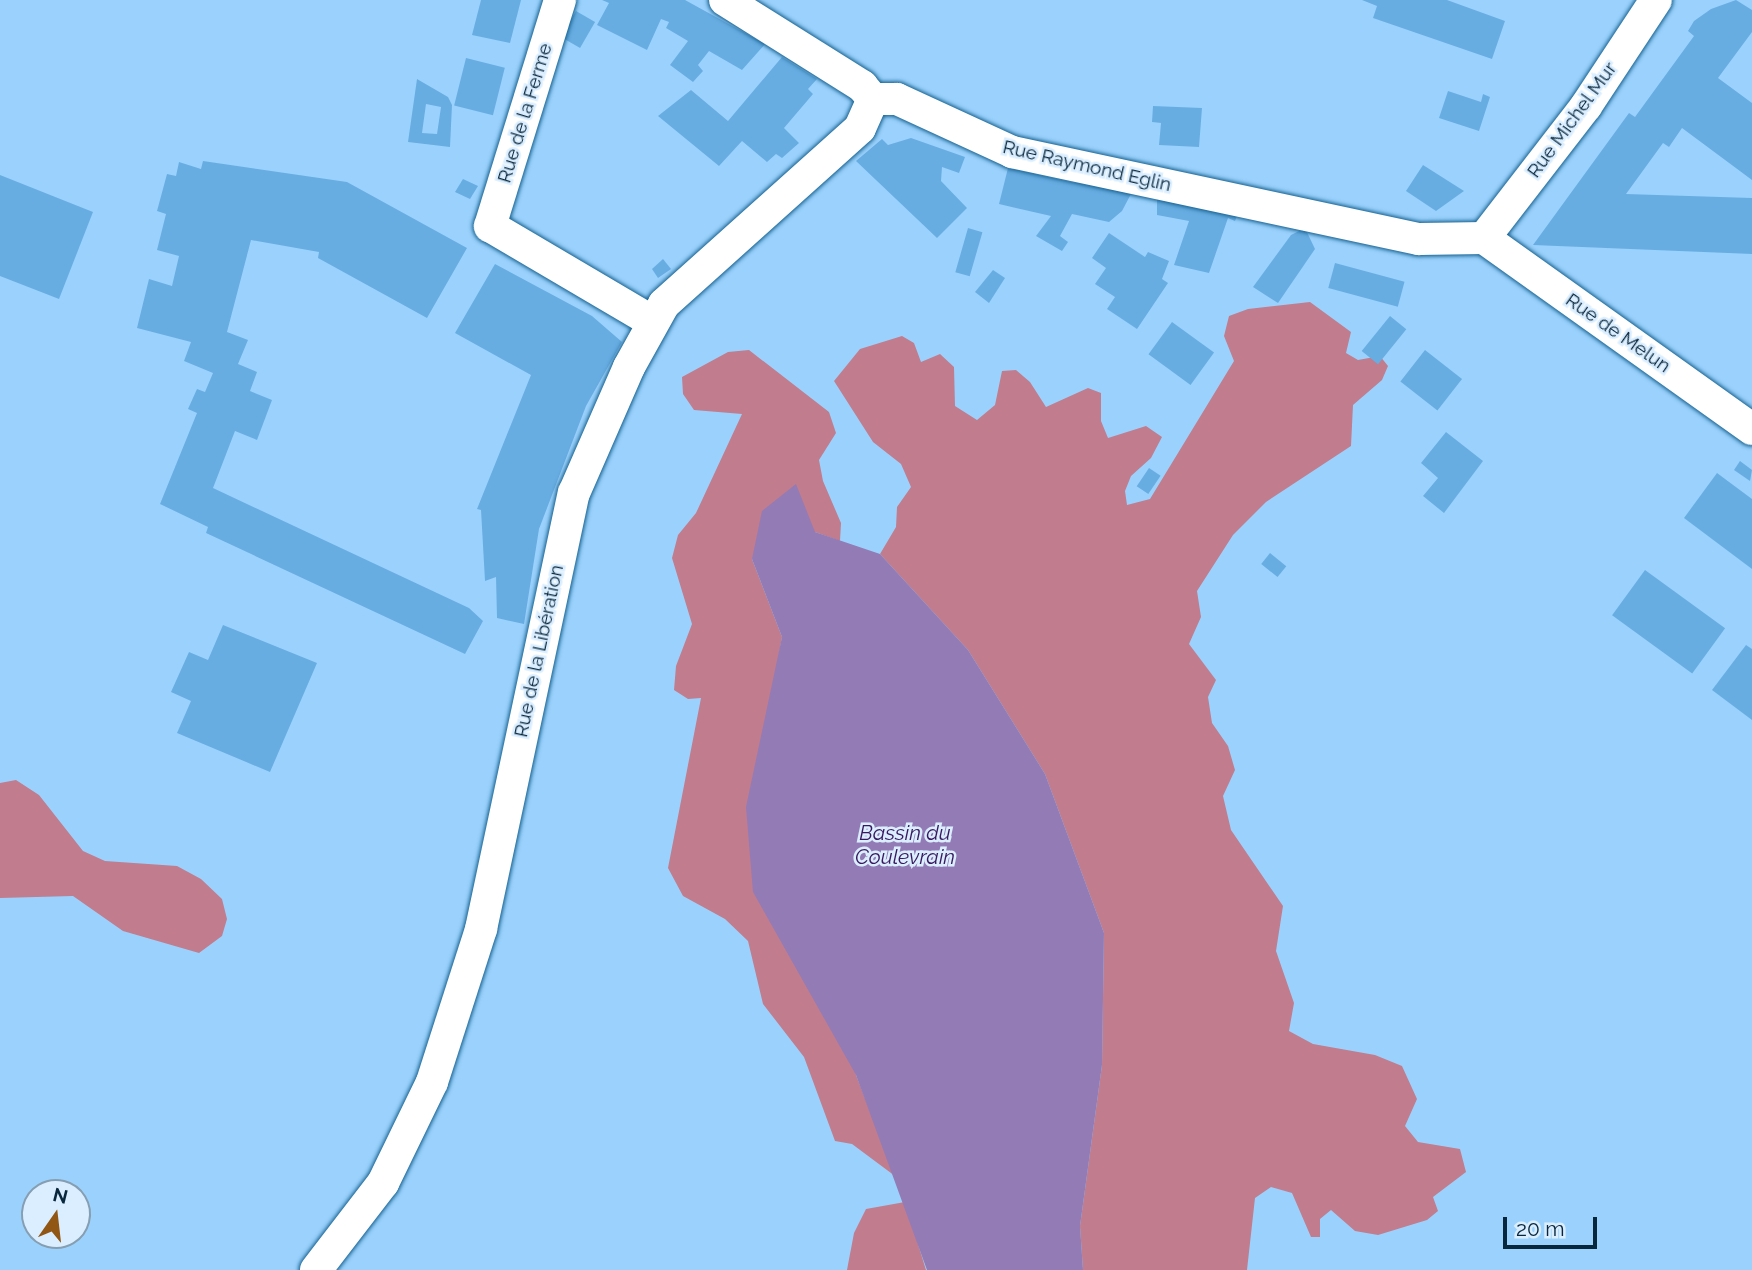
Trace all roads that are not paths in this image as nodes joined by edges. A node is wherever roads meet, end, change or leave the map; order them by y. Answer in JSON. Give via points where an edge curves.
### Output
{"nodes":[{"id":1,"x":560,"y":0,"type":"edge"},
{"id":2,"x":725,"y":0,"type":"edge"},
{"id":3,"x":1656,"y":0,"type":"edge"},
{"id":4,"x":873,"y":99,"type":"junction"},
{"id":5,"x":1484,"y":238,"type":"junction"},
{"id":6,"x":653,"y":322,"type":"junction"},
{"id":7,"x":1752,"y":429,"type":"edge"},
{"id":8,"x":316,"y":1270,"type":"edge"}],
"edges":[{"from":1,"to":6,"type":"street","name":"Rue de la Ferme","via":[[490,226]]},
{"from":2,"to":4,"type":"street","via":[[862,86]]},
{"from":3,"to":5,"type":"street","name":"Rue Michel Mur","via":[[1586,106]]},
{"from":4,"to":5,"type":"street","name":"Rue Raymond Eglin","via":[[897,99],[1012,152],[1419,239]]},
{"from":4,"to":6,"type":"street","name":"Rue de la Libération","via":[[860,128],[685,283]]},
{"from":5,"to":7,"type":"street","name":"Rue de Melun"},
{"from":6,"to":8,"type":"street","name":"Rue de la Libération","via":[[600,427],[574,493],[481,929],[432,1082],[383,1183]]}]}
